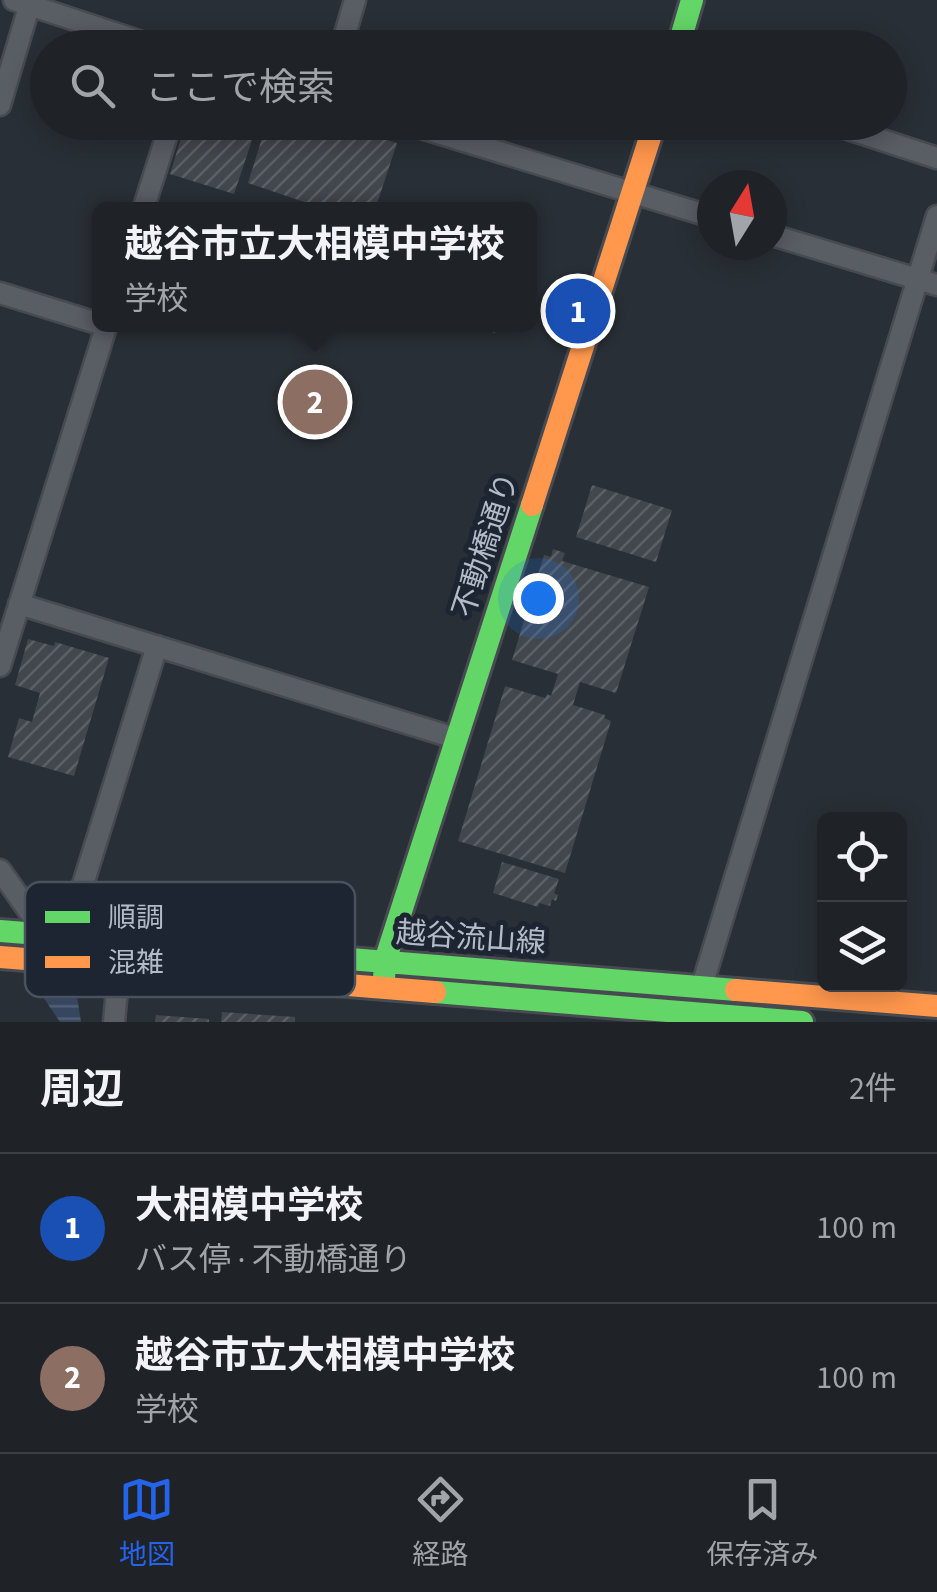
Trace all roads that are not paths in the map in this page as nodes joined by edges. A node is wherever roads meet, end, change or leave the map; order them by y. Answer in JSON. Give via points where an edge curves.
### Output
{"nodes":[{"id":1,"x":356,"y":0,"type":"edge"},
{"id":2,"x":692,"y":0,"type":"edge"},
{"id":3,"x":25,"y":2,"type":"edge"},
{"id":4,"x":107,"y":30,"type":"edge"},
{"id":5,"x":347,"y":30,"type":"edge"},
{"id":6,"x":683,"y":30,"type":"edge"},
{"id":7,"x":0,"y":105,"type":"edge"},
{"id":8,"x":165,"y":140,"type":"edge"},
{"id":9,"x":461,"y":140,"type":"edge"},
{"id":10,"x":649,"y":140,"type":"edge"},
{"id":11,"x":882,"y":140,"type":"edge"},
{"id":12,"x":937,"y":158,"type":"edge"},
{"id":13,"x":633,"y":193,"type":"junction"},
{"id":14,"x":146,"y":202,"type":"edge"},
{"id":15,"x":697,"y":212,"type":"edge"},
{"id":16,"x":937,"y":216,"type":"edge"},
{"id":17,"x":787,"y":240,"type":"edge"},
{"id":18,"x":928,"y":282,"type":"edge"},
{"id":19,"x":0,"y":293,"type":"edge"},
{"id":20,"x":92,"y":321,"type":"edge"},
{"id":21,"x":102,"y":332,"type":"edge"},
{"id":22,"x":19,"y":604,"type":"junction"},
{"id":23,"x":156,"y":646,"type":"junction"},
{"id":24,"x":0,"y":666,"type":"edge"},
{"id":25,"x":455,"y":738,"type":"junction"},
{"id":26,"x":0,"y":870,"type":"edge"},
{"id":27,"x":74,"y":882,"type":"edge"},
{"id":28,"x":25,"y":899,"type":"edge"},
{"id":29,"x":0,"y":931,"type":"edge"},
{"id":30,"x":25,"y":933,"type":"edge"},
{"id":31,"x":0,"y":957,"type":"edge"},
{"id":32,"x":25,"y":959,"type":"edge"},
{"id":33,"x":355,"y":959,"type":"edge"},
{"id":34,"x":385,"y":961,"type":"junction"},
{"id":35,"x":702,"y":986,"type":"junction"},
{"id":36,"x":355,"y":987,"type":"edge"},
{"id":37,"x":382,"y":989,"type":"junction"},
{"id":38,"x":116,"y":997,"type":"edge"},
{"id":39,"x":937,"y":1006,"type":"edge"},
{"id":40,"x":597,"y":1014,"type":"edge"},
{"id":41,"x":114,"y":1022,"type":"edge"},
{"id":42,"x":802,"y":1022,"type":"edge"}],
"edges":[{"from":1,"to":5,"type":"street"},
{"from":2,"to":6,"type":"main road"},
{"from":3,"to":4,"type":"street"},
{"from":3,"to":7,"type":"street"},
{"from":8,"to":14,"type":"street"},
{"from":9,"to":13,"type":"street"},
{"from":10,"to":13,"type":"main road","name":"不動橋通り"},
{"from":11,"to":12,"type":"street"},
{"from":13,"to":15,"type":"street"},
{"from":13,"to":25,"type":"main road","name":"不動橋通り"},
{"from":16,"to":18,"type":"street"},
{"from":17,"to":18,"type":"street"},
{"from":18,"to":35,"type":"street"},
{"from":19,"to":20,"type":"street"},
{"from":21,"to":22,"type":"street"},
{"from":22,"to":23,"type":"street"},
{"from":22,"to":24,"type":"street"},
{"from":23,"to":25,"type":"street"},
{"from":23,"to":27,"type":"street"},
{"from":25,"to":34,"type":"main road","name":"不動橋通り"},
{"from":26,"to":28,"type":"street"},
{"from":29,"to":30,"type":"main road","name":"越谷流山線"},
{"from":31,"to":32,"type":"main road","name":"越谷流山線"},
{"from":33,"to":34,"type":"main road","name":"越谷流山線"},
{"from":34,"to":35,"type":"main road","name":"越谷流山線"},
{"from":34,"to":37,"type":"main road","name":"不動橋通り"},
{"from":35,"to":39,"type":"main road","name":"越谷流山線"},
{"from":36,"to":37,"type":"main road","name":"越谷流山線"},
{"from":37,"to":40,"type":"main road","name":"越谷流山線"},
{"from":38,"to":41,"type":"street"},
{"from":40,"to":42,"type":"main road","name":"越谷流山線"}]}
